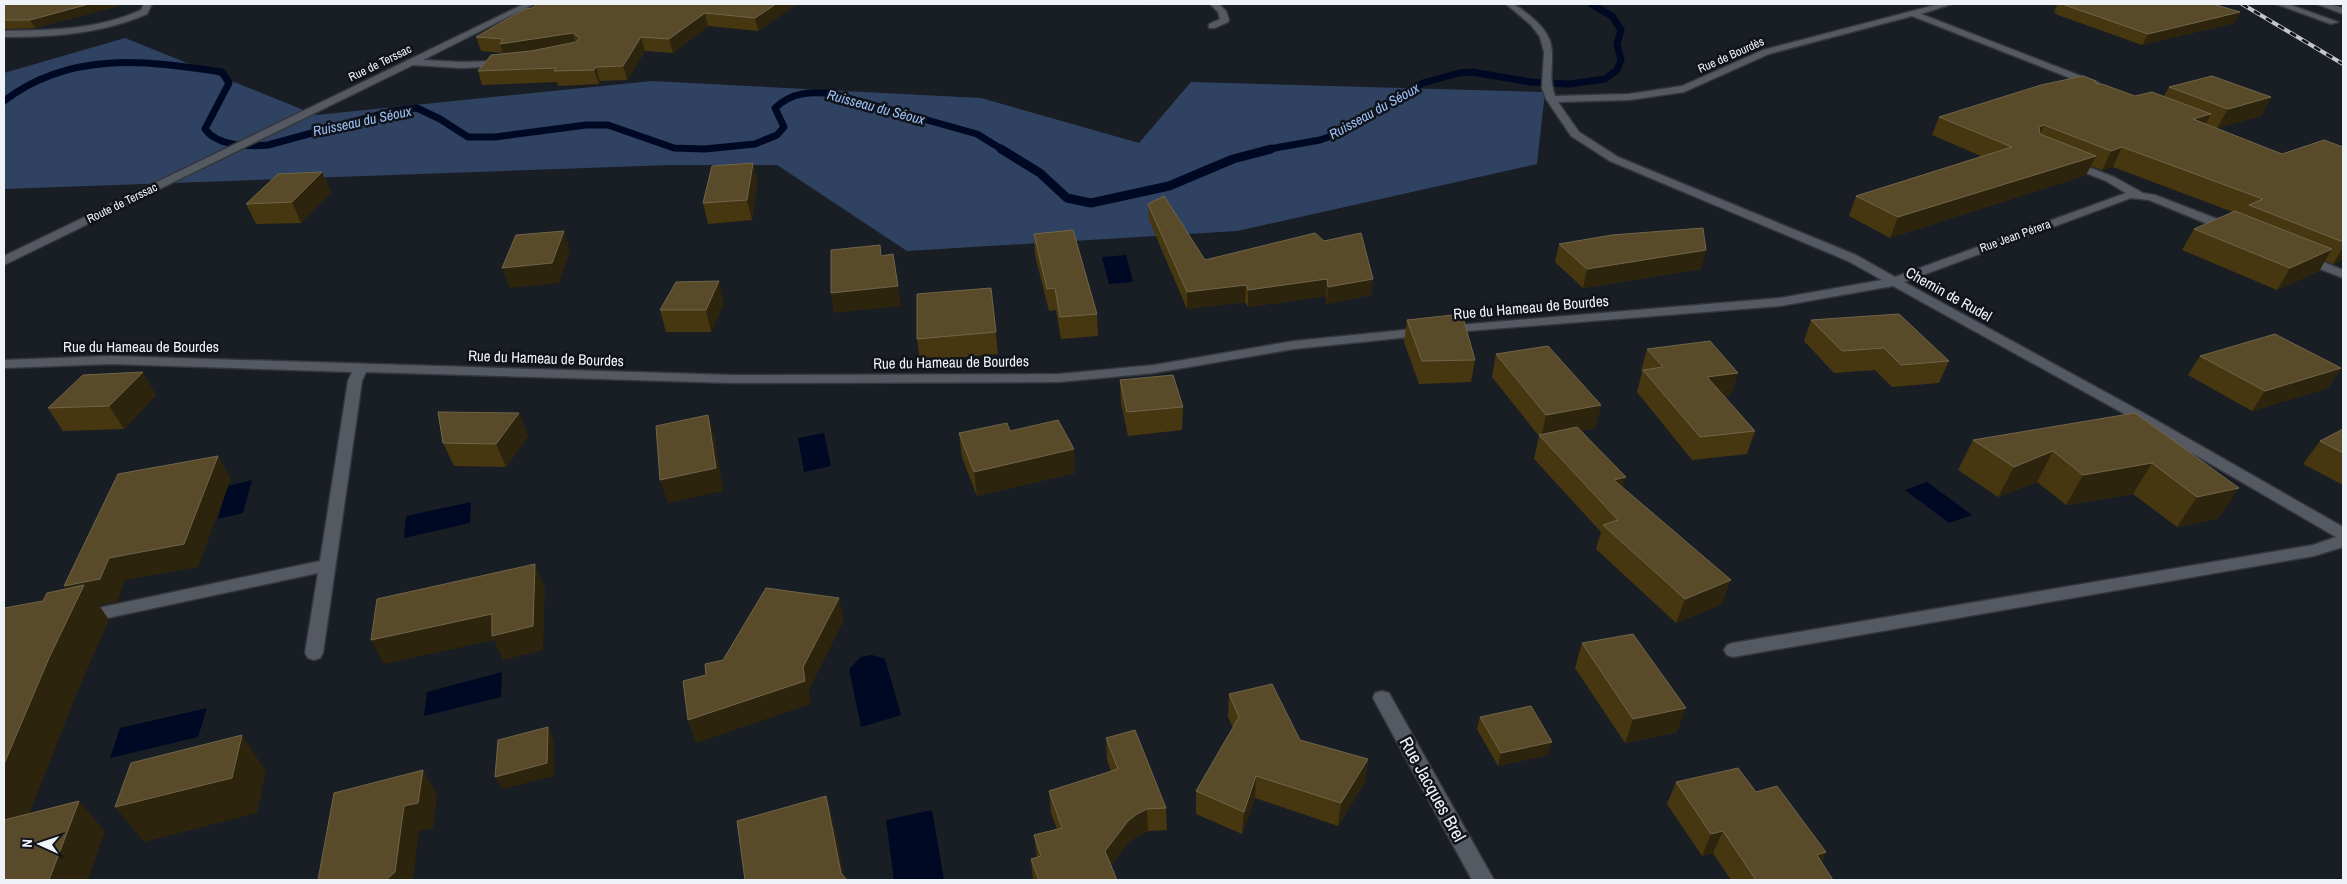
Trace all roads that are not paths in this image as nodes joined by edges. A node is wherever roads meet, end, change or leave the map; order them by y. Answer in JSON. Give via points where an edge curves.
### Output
{"nodes":[{"id":1,"x":148,"y":4,"type":"edge"},
{"id":2,"x":530,"y":4,"type":"edge"},
{"id":3,"x":1214,"y":4,"type":"edge"},
{"id":4,"x":1510,"y":4,"type":"edge"},
{"id":5,"x":1948,"y":4,"type":"edge"},
{"id":6,"x":2280,"y":4,"type":"edge"},
{"id":7,"x":2321,"y":4,"type":"edge"},
{"id":8,"x":2343,"y":11,"type":"edge"},
{"id":9,"x":1911,"y":13,"type":"junction"},
{"id":10,"x":2334,"y":22,"type":"dead end"},
{"id":11,"x":1212,"y":26,"type":"dead end"},
{"id":12,"x":4,"y":34,"type":"edge"},
{"id":13,"x":410,"y":62,"type":"junction"},
{"id":14,"x":512,"y":64,"type":"edge"},
{"id":15,"x":2102,"y":87,"type":"edge"},
{"id":16,"x":1548,"y":88,"type":"junction"},
{"id":17,"x":240,"y":145,"type":"joint"},
{"id":18,"x":2055,"y":157,"type":"edge"},
{"id":19,"x":2139,"y":195,"type":"junction"},
{"id":20,"x":2244,"y":234,"type":"edge"},
{"id":21,"x":2289,"y":252,"type":"edge"},
{"id":22,"x":4,"y":261,"type":"edge"},
{"id":23,"x":2343,"y":274,"type":"edge"},
{"id":24,"x":1892,"y":282,"type":"junction"},
{"id":25,"x":4,"y":364,"type":"edge"},
{"id":26,"x":361,"y":367,"type":"junction"},
{"id":27,"x":2343,"y":534,"type":"edge"},
{"id":28,"x":2343,"y":541,"type":"edge"},
{"id":29,"x":327,"y":565,"type":"junction"},
{"id":30,"x":70,"y":620,"type":"edge"},
{"id":31,"x":1732,"y":650,"type":"dead end"},
{"id":32,"x":314,"y":653,"type":"dead end"},
{"id":33,"x":1382,"y":698,"type":"dead end"},
{"id":34,"x":1483,"y":880,"type":"edge"}],
"edges":[{"from":1,"to":12,"type":"street","via":[[144,12],[112,25],[59,33]]},
{"from":2,"to":13,"type":"street","name":"Rue de Terssac"},
{"from":3,"to":11,"type":"street","via":[[1222,11],[1225,20]]},
{"from":4,"to":16,"type":"street","via":[[1534,23],[1544,37],[1549,52]]},
{"from":5,"to":9,"type":"street","name":"Rue de Bourdès"},
{"from":6,"to":10,"type":"street"},
{"from":7,"to":8,"type":"street"},
{"from":9,"to":15,"type":"street"},
{"from":9,"to":16,"type":"street","name":"Rue de Bourdès","via":[[1766,52],[1684,90],[1629,97]]},
{"from":13,"to":14,"type":"street"},
{"from":13,"to":17,"type":"street","name":"Rue de Terssac"},
{"from":16,"to":24,"type":"street","name":"Chemin de Rudel","via":[[1575,134],[1614,159],[1852,258]]},
{"from":17,"to":22,"type":"street","name":"Route de Terssac"},
{"from":18,"to":19,"type":"street","name":"Rue Jean Pérera","via":[[2110,179]]},
{"from":19,"to":20,"type":"street","name":"Rue Jean Pérera"},
{"from":19,"to":24,"type":"street","name":"Rue Jean Pérera","via":[[2121,197]]},
{"from":21,"to":23,"type":"street"},
{"from":24,"to":26,"type":"street","name":"Rue du Hameau de Bourdes","via":[[1780,302],[1393,334],[1294,345],[1154,369],[1059,378],[733,379]]},
{"from":24,"to":27,"type":"street","name":"Chemin de Rudel","via":[[2135,414]]},
{"from":25,"to":26,"type":"street","name":"Rue du Hameau de Bourdes","via":[[111,360]]},
{"from":26,"to":29,"type":"street","via":[[355,381]]},
{"from":28,"to":31,"type":"street","via":[[2314,550]]},
{"from":29,"to":30,"type":"street"},
{"from":29,"to":32,"type":"street"},
{"from":33,"to":34,"type":"street","name":"Rue Jacques Brel"}]}
